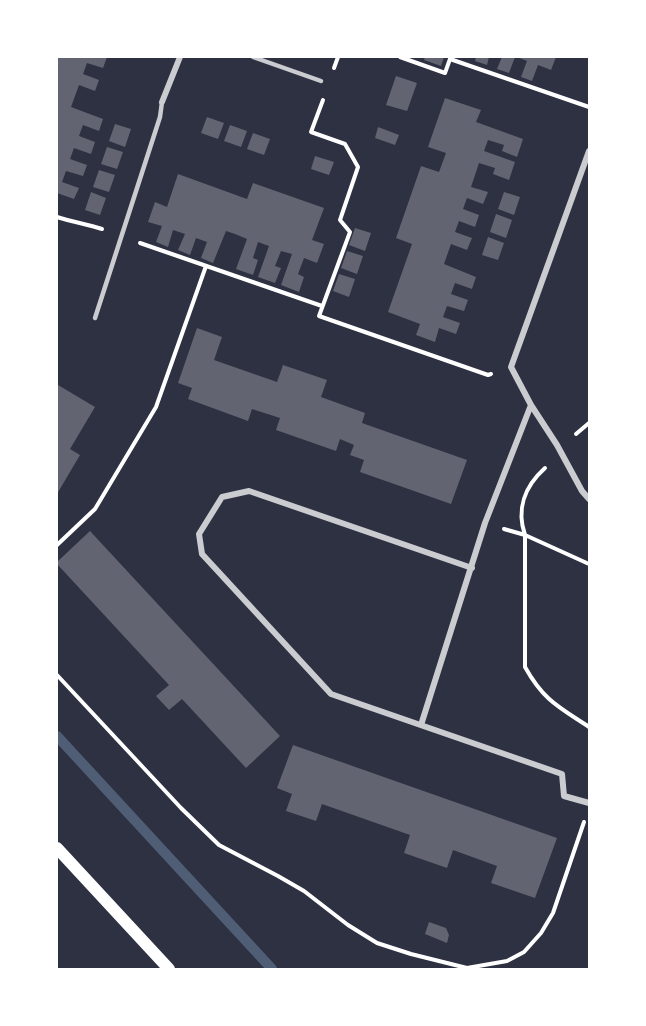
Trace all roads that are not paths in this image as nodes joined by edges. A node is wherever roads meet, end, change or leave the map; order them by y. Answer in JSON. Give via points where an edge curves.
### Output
{"nodes":[{"id":1,"x":180,"y":57,"type":"edge"},
{"id":2,"x":253,"y":57,"type":"edge"},
{"id":3,"x":321,"y":81,"type":"dead end"},
{"id":4,"x":162,"y":102,"type":"joint"},
{"id":5,"x":589,"y":151,"type":"edge"},
{"id":6,"x":95,"y":318,"type":"dead end"},
{"id":7,"x":531,"y":405,"type":"junction"},
{"id":8,"x":589,"y":499,"type":"edge"},
{"id":9,"x":472,"y":568,"type":"junction"},
{"id":10,"x":421,"y":725,"type":"junction"},
{"id":11,"x":589,"y":803,"type":"edge"},
{"id":12,"x":57,"y":849,"type":"edge"},
{"id":13,"x":169,"y":969,"type":"edge"}],
"edges":[{"from":1,"to":4,"type":"street"},
{"from":2,"to":3,"type":"lane"},
{"from":4,"to":6,"type":"lane"},
{"from":5,"to":7,"type":"street","via":[[511,367]]},
{"from":7,"to":8,"type":"street"},
{"from":7,"to":9,"type":"street","via":[[485,523]]},
{"from":9,"to":10,"type":"street"},
{"from":9,"to":10,"type":"street","via":[[249,491],[222,497],[199,534],[202,554],[331,694]]},
{"from":10,"to":11,"type":"street","via":[[562,774],[564,796]]},
{"from":12,"to":13,"type":"main road"}]}
